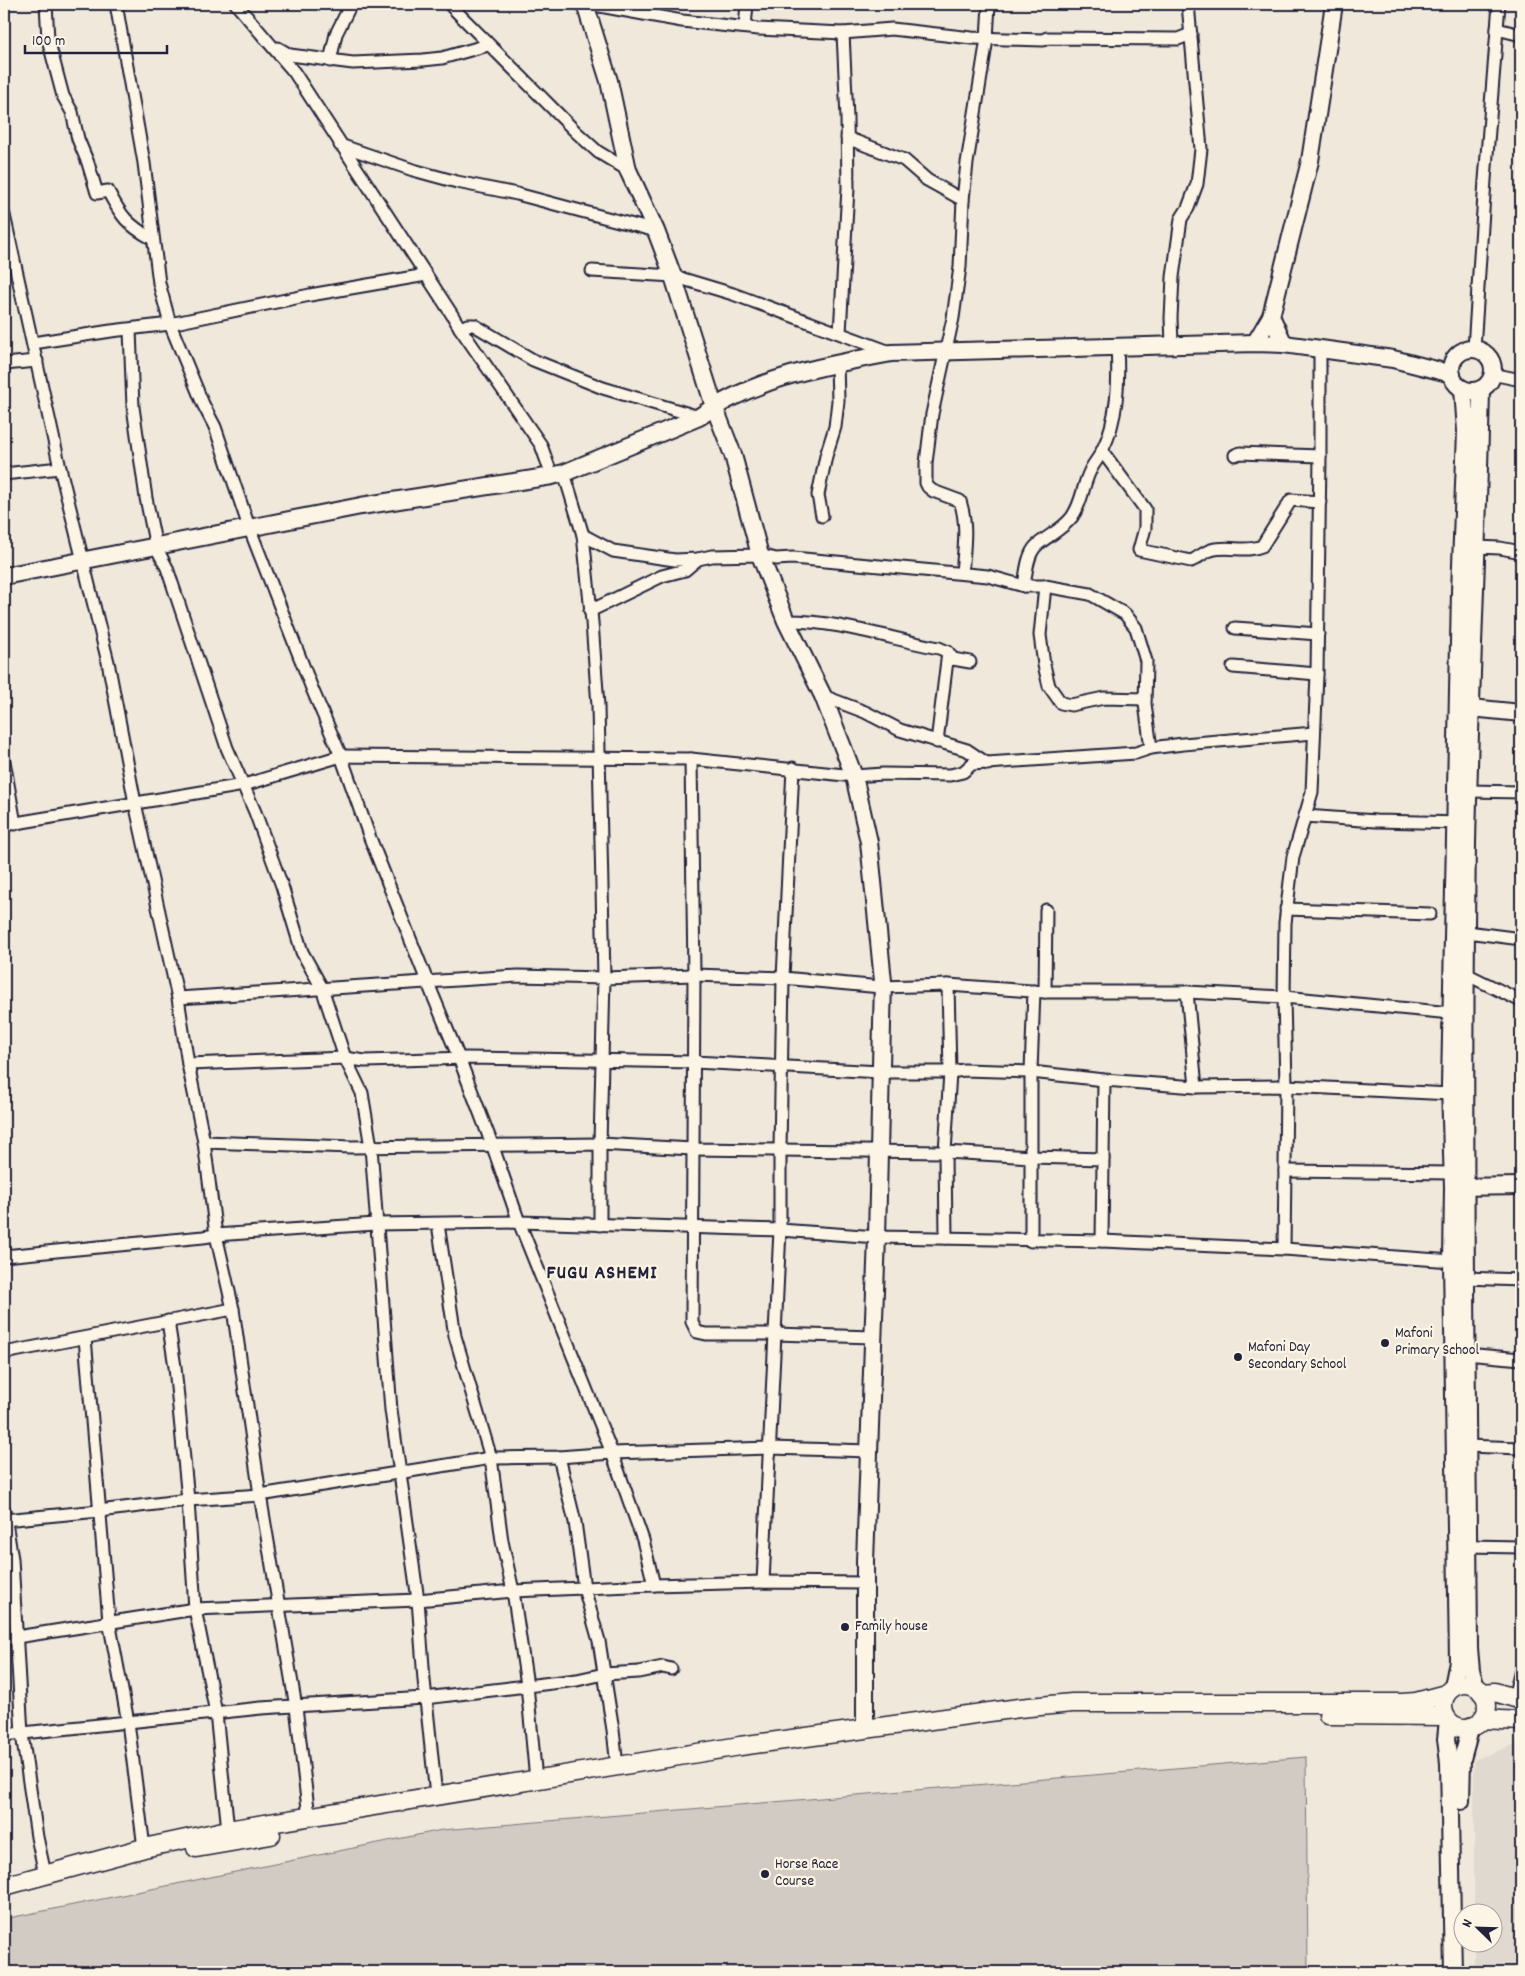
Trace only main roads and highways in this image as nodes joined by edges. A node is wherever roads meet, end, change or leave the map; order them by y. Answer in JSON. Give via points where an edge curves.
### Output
{"nodes":[{"id":1,"x":585,"y":4,"type":"edge"},
{"id":2,"x":1334,"y":4,"type":"edge"},
{"id":3,"x":1271,"y":316,"type":"junction"},
{"id":4,"x":1255,"y":343,"type":"junction"},
{"id":5,"x":1284,"y":344,"type":"junction"},
{"id":6,"x":1453,"y":367,"type":"junction"},
{"id":7,"x":1463,"y":389,"type":"junction"},
{"id":8,"x":1481,"y":389,"type":"junction"},
{"id":9,"x":714,"y":406,"type":"junction"},
{"id":10,"x":4,"y":576,"type":"edge"},
{"id":11,"x":1471,"y":708,"type":"junction"},
{"id":12,"x":1521,"y":713,"type":"edge"},
{"id":13,"x":1461,"y":823,"type":"junction"},
{"id":14,"x":1457,"y":1182,"type":"junction"},
{"id":15,"x":1521,"y":1186,"type":"edge"},
{"id":16,"x":1479,"y":1690,"type":"junction"},
{"id":17,"x":1449,"y":1691,"type":"junction"},
{"id":18,"x":1518,"y":1699,"type":"edge"},
{"id":19,"x":1310,"y":1709,"type":"junction"},
{"id":20,"x":1447,"y":1718,"type":"junction"},
{"id":21,"x":1521,"y":1721,"type":"edge"},
{"id":22,"x":1476,"y":1722,"type":"junction"},
{"id":23,"x":865,"y":1728,"type":"junction"},
{"id":24,"x":4,"y":1886,"type":"edge"},
{"id":25,"x":4,"y":1896,"type":"edge"},
{"id":26,"x":1463,"y":1904,"type":"edge"},
{"id":27,"x":1463,"y":1954,"type":"edge"},
{"id":28,"x":1453,"y":1972,"type":"edge"},
{"id":29,"x":1464,"y":1972,"type":"edge"}],
"edges":[{"from":1,"to":9,"type":"main road","via":[[609,81],[628,170],[673,276]]},
{"from":2,"to":3,"type":"main road","via":[[1310,161]]},
{"from":3,"to":4,"type":"main road"},
{"from":3,"to":5,"type":"main road"},
{"from":4,"to":5,"type":"main road"},
{"from":4,"to":9,"type":"main road","via":[[891,353],[837,363],[765,384]]},
{"from":5,"to":6,"type":"main road"},
{"from":6,"to":7,"type":"main road","via":[[1454,380]]},
{"from":6,"to":8,"type":"main road","via":[[1463,351],[1474,349],[1489,358],[1492,374]]},
{"from":7,"to":8,"type":"main road"},
{"from":7,"to":13,"type":"main road","via":[[1466,439],[1460,592]]},
{"from":8,"to":11,"type":"main road"},
{"from":9,"to":10,"type":"main road","via":[[699,417],[558,475],[249,527]]},
{"from":9,"to":23,"type":"main road","via":[[732,455],[760,555],[786,621],[823,696],[854,776],[869,842],[883,981]]},
{"from":11,"to":12,"type":"main road"},
{"from":11,"to":13,"type":"main road","via":[[1469,791]]},
{"from":13,"to":14,"type":"main road","via":[[1467,932]]},
{"from":13,"to":14,"type":"main road","via":[[1451,1013],[1451,1094]]},
{"from":14,"to":15,"type":"main road"},
{"from":14,"to":16,"type":"main road","via":[[1465,1278],[1469,1648],[1471,1671]]},
{"from":14,"to":17,"type":"main road","via":[[1452,1261],[1458,1660]]},
{"from":16,"to":17,"type":"main road","via":[[1460,1684]]},
{"from":16,"to":18,"type":"main road"},
{"from":16,"to":22,"type":"main road","via":[[1486,1706]]},
{"from":17,"to":19,"type":"main road","via":[[1416,1702]]},
{"from":17,"to":20,"type":"main road","via":[[1443,1703]]},
{"from":19,"to":20,"type":"main road"},
{"from":19,"to":23,"type":"main road","via":[[1072,1703]]},
{"from":19,"to":25,"type":"main road","via":[[1068,1714],[773,1751],[174,1852]]},
{"from":20,"to":22,"type":"main road","via":[[1463,1727]]},
{"from":20,"to":28,"type":"main road"},
{"from":21,"to":22,"type":"main road"},
{"from":22,"to":26,"type":"main road","via":[[1461,1770]]},
{"from":23,"to":24,"type":"main road","via":[[228,1830],[144,1848]]},
{"from":27,"to":29,"type":"main road"}]}
